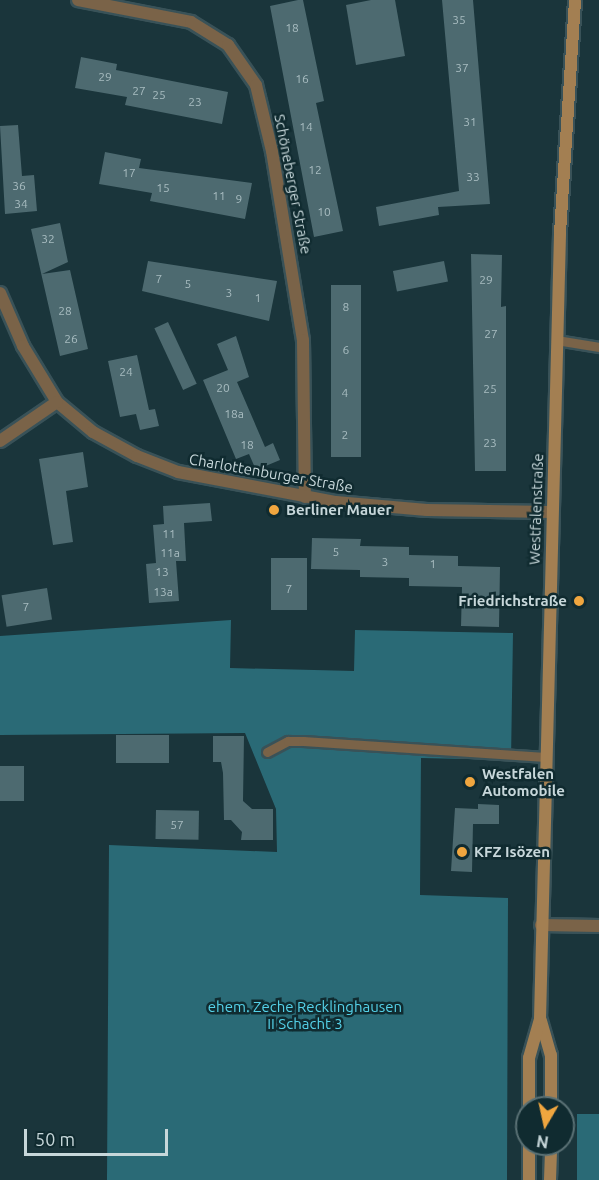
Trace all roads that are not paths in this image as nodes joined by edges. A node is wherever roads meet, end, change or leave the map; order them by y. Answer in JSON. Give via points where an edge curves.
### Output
{"nodes":[{"id":1,"x":78,"y":0,"type":"edge"},
{"id":2,"x":575,"y":0,"type":"edge"},
{"id":3,"x":0,"y":293,"type":"edge"},
{"id":4,"x":556,"y":340,"type":"junction"},
{"id":5,"x":599,"y":347,"type":"edge"},
{"id":6,"x":57,"y":402,"type":"junction"},
{"id":7,"x":0,"y":441,"type":"edge"},
{"id":8,"x":305,"y":497,"type":"junction"},
{"id":9,"x":551,"y":512,"type":"junction"},
{"id":10,"x":267,"y":752,"type":"dead end"},
{"id":11,"x":545,"y":756,"type":"junction"},
{"id":12,"x":541,"y":925,"type":"junction"},
{"id":13,"x":599,"y":926,"type":"edge"},
{"id":14,"x":540,"y":1019,"type":"junction"},
{"id":15,"x":529,"y":1096,"type":"edge"},
{"id":16,"x":551,"y":1096,"type":"edge"},
{"id":17,"x":529,"y":1156,"type":"edge"},
{"id":18,"x":551,"y":1156,"type":"edge"},
{"id":19,"x":529,"y":1180,"type":"edge"},
{"id":20,"x":550,"y":1180,"type":"edge"}],
"edges":[{"from":1,"to":8,"type":"street","name":"Schöneberger Straße","via":[[191,22],[228,45],[256,85],[273,151],[302,329]]},
{"from":2,"to":4,"type":"main road","name":"Westfalenstraße"},
{"from":3,"to":6,"type":"street","name":"Charlottenburger Straße","via":[[23,346]]},
{"from":4,"to":5,"type":"lane"},
{"from":4,"to":9,"type":"main road","name":"Westfalenstraße"},
{"from":6,"to":7,"type":"street"},
{"from":6,"to":8,"type":"street","name":"Charlottenburger Straße","via":[[93,432],[178,472]]},
{"from":8,"to":9,"type":"street","name":"Charlottenburger Straße","via":[[427,510]]},
{"from":9,"to":11,"type":"main road","name":"Westfalenstraße"},
{"from":10,"to":11,"type":"lane","via":[[288,741],[303,741]]},
{"from":11,"to":12,"type":"main road","name":"Westfalenstraße"},
{"from":12,"to":13,"type":"street"},
{"from":12,"to":14,"type":"main road","name":"Westfalenstraße"},
{"from":14,"to":15,"type":"main road","name":"Westfalenstraße","via":[[529,1058]]},
{"from":14,"to":16,"type":"main road","name":"Westfalenstraße","via":[[551,1055]]},
{"from":17,"to":19,"type":"main road"},
{"from":18,"to":20,"type":"main road"}]}
